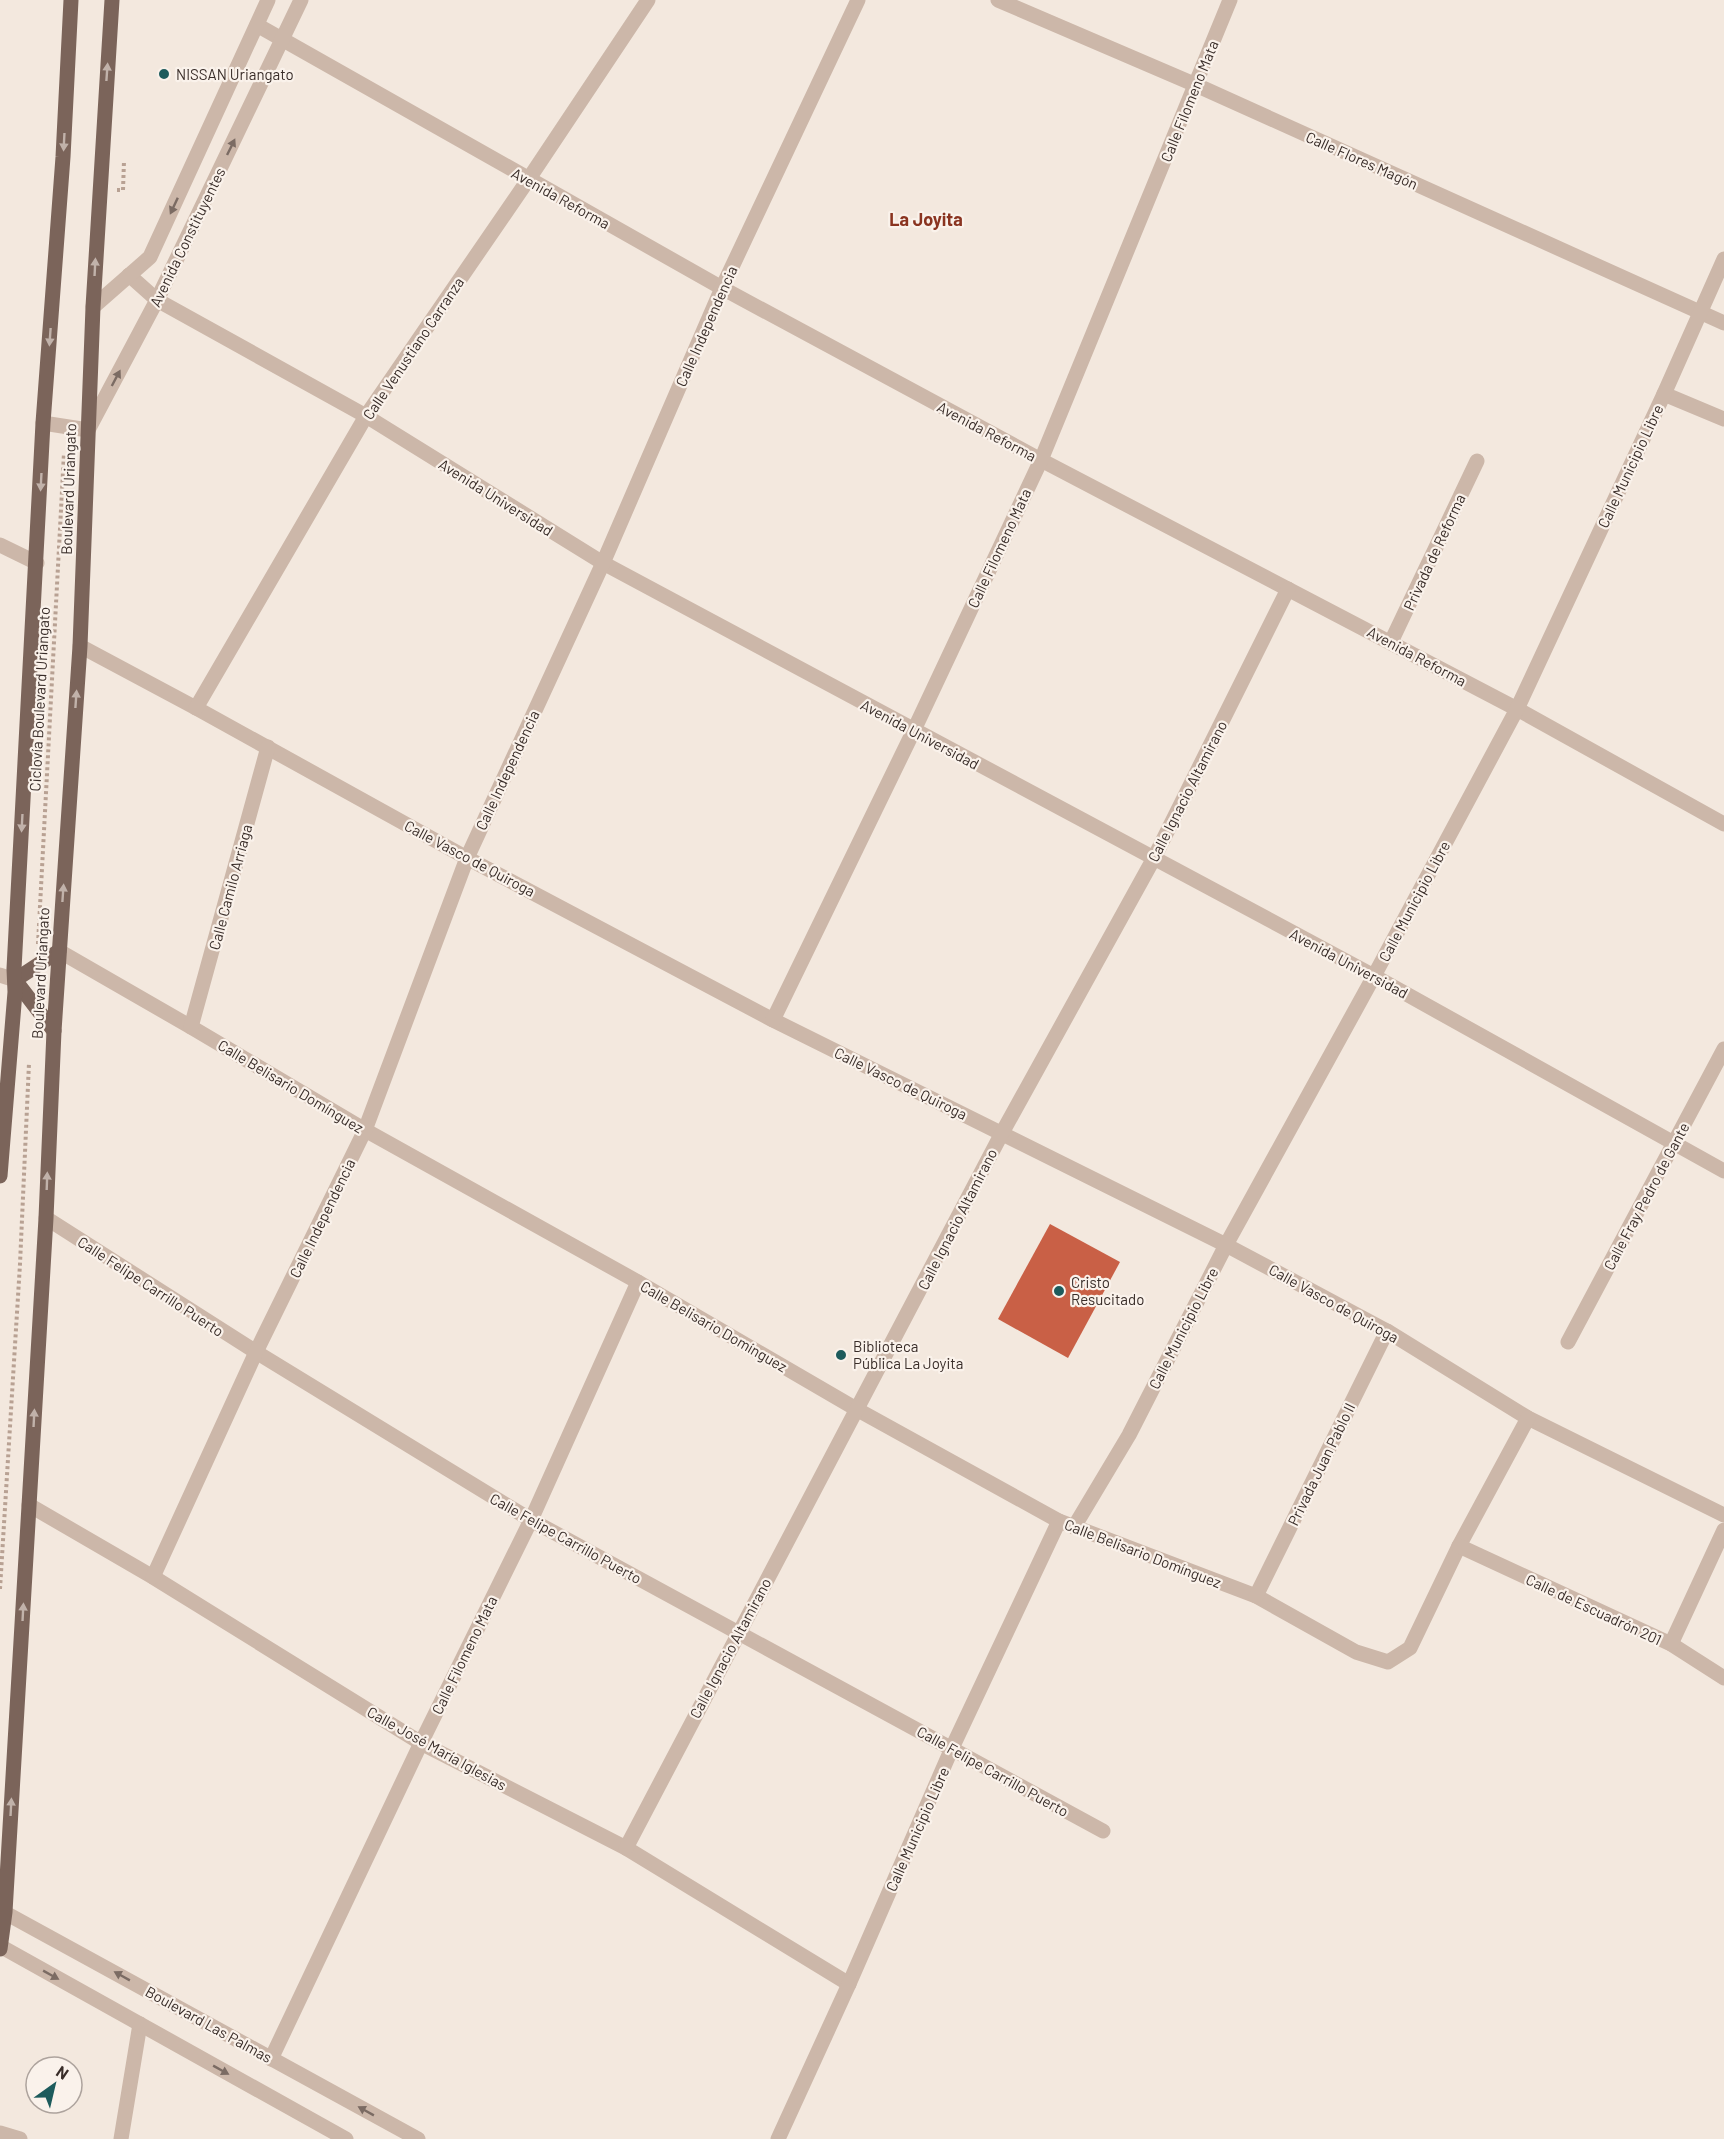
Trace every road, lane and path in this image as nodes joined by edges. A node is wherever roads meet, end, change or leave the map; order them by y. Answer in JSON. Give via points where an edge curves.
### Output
{"nodes":[{"id":1,"x":72,"y":0,"type":"edge"},
{"id":2,"x":112,"y":0,"type":"edge"},
{"id":3,"x":268,"y":0,"type":"edge"},
{"id":4,"x":301,"y":0,"type":"edge"},
{"id":5,"x":648,"y":0,"type":"edge"},
{"id":6,"x":858,"y":0,"type":"edge"},
{"id":7,"x":998,"y":0,"type":"edge"},
{"id":8,"x":1230,"y":0,"type":"edge"},
{"id":9,"x":256,"y":25,"type":"junction"},
{"id":10,"x":283,"y":41,"type":"junction"},
{"id":11,"x":1196,"y":85,"type":"junction"},
{"id":12,"x":528,"y":180,"type":"junction"},
{"id":13,"x":1724,"y":259,"type":"edge"},
{"id":14,"x":129,"y":275,"type":"junction"},
{"id":15,"x":722,"y":288,"type":"junction"},
{"id":16,"x":157,"y":300,"type":"junction"},
{"id":17,"x":93,"y":308,"type":"junction"},
{"id":18,"x":1700,"y":313,"type":"junction"},
{"id":19,"x":1724,"y":324,"type":"edge"},
{"id":20,"x":1664,"y":394,"type":"junction"},
{"id":21,"x":366,"y":416,"type":"junction"},
{"id":22,"x":1724,"y":419,"type":"edge"},
{"id":23,"x":43,"y":423,"type":"junction"},
{"id":24,"x":88,"y":430,"type":"junction"},
{"id":25,"x":64,"y":453,"type":"dead end"},
{"id":26,"x":1041,"y":459,"type":"junction"},
{"id":27,"x":1477,"y":461,"type":"dead end"},
{"id":28,"x":0,"y":545,"type":"edge"},
{"id":29,"x":37,"y":563,"type":"junction"},
{"id":30,"x":603,"y":563,"type":"junction"},
{"id":31,"x":1288,"y":589,"type":"junction"},
{"id":32,"x":1391,"y":642,"type":"junction"},
{"id":33,"x":80,"y":646,"type":"junction"},
{"id":34,"x":196,"y":708,"type":"junction"},
{"id":35,"x":1517,"y":709,"type":"junction"},
{"id":36,"x":914,"y":730,"type":"junction"},
{"id":37,"x":268,"y":747,"type":"junction"},
{"id":38,"x":1724,"y":824,"type":"edge"},
{"id":39,"x":467,"y":858,"type":"junction"},
{"id":40,"x":1154,"y":858,"type":"junction"},
{"id":41,"x":38,"y":948,"type":"dead end"},
{"id":42,"x":58,"y":951,"type":"junction"},
{"id":43,"x":1374,"y":976,"type":"junction"},
{"id":44,"x":5,"y":980,"type":"edge"},
{"id":45,"x":773,"y":1020,"type":"junction"},
{"id":46,"x":191,"y":1026,"type":"junction"},
{"id":47,"x":54,"y":1031,"type":"junction"},
{"id":48,"x":1724,"y":1049,"type":"edge"},
{"id":49,"x":29,"y":1059,"type":"dead end"},
{"id":50,"x":365,"y":1130,"type":"junction"},
{"id":51,"x":1002,"y":1133,"type":"junction"},
{"id":52,"x":1673,"y":1143,"type":"junction"},
{"id":53,"x":0,"y":1169,"type":"edge"},
{"id":54,"x":1724,"y":1171,"type":"edge"},
{"id":55,"x":0,"y":1176,"type":"edge"},
{"id":56,"x":46,"y":1218,"type":"junction"},
{"id":57,"x":1226,"y":1245,"type":"junction"},
{"id":58,"x":638,"y":1282,"type":"junction"},
{"id":59,"x":1388,"y":1331,"type":"junction"},
{"id":60,"x":1568,"y":1342,"type":"dead end"},
{"id":61,"x":256,"y":1352,"type":"junction"},
{"id":62,"x":858,"y":1410,"type":"junction"},
{"id":63,"x":1528,"y":1419,"type":"junction"},
{"id":64,"x":29,"y":1505,"type":"junction"},
{"id":65,"x":1724,"y":1515,"type":"edge"},
{"id":66,"x":531,"y":1520,"type":"junction"},
{"id":67,"x":1059,"y":1521,"type":"junction"},
{"id":68,"x":1074,"y":1527,"type":"junction"},
{"id":69,"x":1724,"y":1530,"type":"edge"},
{"id":70,"x":1459,"y":1546,"type":"junction"},
{"id":71,"x":153,"y":1577,"type":"junction"},
{"id":72,"x":0,"y":1589,"type":"edge"},
{"id":73,"x":1256,"y":1596,"type":"junction"},
{"id":74,"x":738,"y":1632,"type":"junction"},
{"id":75,"x":1671,"y":1644,"type":"junction"},
{"id":76,"x":1724,"y":1678,"type":"edge"},
{"id":77,"x":421,"y":1743,"type":"junction"},
{"id":78,"x":952,"y":1748,"type":"junction"},
{"id":79,"x":1103,"y":1831,"type":"dead end"},
{"id":80,"x":626,"y":1848,"type":"junction"},
{"id":81,"x":3,"y":1911,"type":"edge"},
{"id":82,"x":0,"y":1947,"type":"edge"},
{"id":83,"x":849,"y":1984,"type":"junction"},
{"id":84,"x":140,"y":2024,"type":"junction"},
{"id":85,"x":271,"y":2059,"type":"junction"},
{"id":86,"x":0,"y":2133,"type":"edge"},
{"id":87,"x":21,"y":2139,"type":"edge"},
{"id":88,"x":121,"y":2139,"type":"edge"},
{"id":89,"x":346,"y":2139,"type":"edge"},
{"id":90,"x":418,"y":2139,"type":"edge"},
{"id":91,"x":778,"y":2139,"type":"edge"}],
"edges":[{"from":1,"to":23,"type":"main road","name":"Boulevard Uriangato","one_way":true},
{"from":17,"to":2,"type":"main road","name":"Boulevard Uriangato","one_way":true},
{"from":3,"to":9,"type":"street","name":"Avenida Constituyentes"},
{"from":4,"to":10,"type":"street","name":"Avenida Constituyentes"},
{"from":5,"to":12,"type":"street","name":"Calle Venustiano Carranza"},
{"from":6,"to":15,"type":"street","name":"Calle Independencia"},
{"from":7,"to":11,"type":"street","name":"Calle Flores Magón"},
{"from":8,"to":11,"type":"street","name":"Calle Filomeno Mata"},
{"from":9,"to":10,"type":"street","name":"Avenida Reforma"},
{"from":9,"to":14,"type":"street","name":"Avenida Constituyentes","one_way":true,"via":[[150,257]]},
{"from":10,"to":12,"type":"street","name":"Avenida Reforma"},
{"from":16,"to":10,"type":"street","name":"Avenida Constituyentes","one_way":true},
{"from":11,"to":18,"type":"street","name":"Calle Flores Magón"},
{"from":11,"to":26,"type":"street","name":"Calle Filomeno Mata"},
{"from":12,"to":15,"type":"street","name":"Avenida Reforma"},
{"from":12,"to":21,"type":"street","name":"Calle Venustiano Carranza"},
{"from":13,"to":18,"type":"street","name":"Calle Municipio Libre"},
{"from":14,"to":16,"type":"street","name":"Avenida Universidad"},
{"from":14,"to":17,"type":"street","name":"Avenida Constituyentes"},
{"from":15,"to":26,"type":"street","name":"Avenida Reforma"},
{"from":15,"to":30,"type":"street","name":"Calle Independencia"},
{"from":16,"to":21,"type":"street","name":"Avenida Universidad"},
{"from":24,"to":16,"type":"street","name":"Avenida Constituyentes","one_way":true},
{"from":17,"to":24,"type":"main road","name":"Boulevard Uriangato"},
{"from":18,"to":19,"type":"street","name":"Calle Flores Magón"},
{"from":18,"to":20,"type":"street","name":"Calle Municipio Libre"},
{"from":20,"to":22,"type":"street"},
{"from":20,"to":35,"type":"street","name":"Calle Municipio Libre"},
{"from":21,"to":30,"type":"street","name":"Avenida Universidad"},
{"from":21,"to":34,"type":"street","name":"Calle Venustiano Carranza"},
{"from":23,"to":24,"type":"street"},
{"from":23,"to":29,"type":"main road","name":"Boulevard Uriangato","one_way":true},
{"from":24,"to":33,"type":"main road","name":"Boulevard Uriangato"},
{"from":25,"to":41,"type":"path","name":"Ciclovía Boulevard Uriangato"},
{"from":26,"to":31,"type":"street","name":"Avenida Reforma"},
{"from":26,"to":36,"type":"street","name":"Calle Filomeno Mata"},
{"from":27,"to":32,"type":"street","name":"Privada de Reforma"},
{"from":28,"to":29,"type":"street"},
{"from":29,"to":44,"type":"main road","name":"Boulevard Uriangato","one_way":true},
{"from":30,"to":36,"type":"street","name":"Avenida Universidad"},
{"from":30,"to":39,"type":"street","name":"Calle Independencia"},
{"from":31,"to":32,"type":"street","name":"Avenida Reforma"},
{"from":31,"to":40,"type":"street","name":"Calle Ignacio Altamirano"},
{"from":32,"to":35,"type":"street","name":"Avenida Reforma"},
{"from":33,"to":34,"type":"street","name":"Calle Vasco de Quiroga"},
{"from":42,"to":33,"type":"main road","name":"Boulevard Uriangato","one_way":true},
{"from":34,"to":37,"type":"street","name":"Calle Vasco de Quiroga"},
{"from":35,"to":38,"type":"street","name":"Avenida Reforma"},
{"from":35,"to":43,"type":"street","name":"Calle Municipio Libre"},
{"from":36,"to":40,"type":"street","name":"Avenida Universidad"},
{"from":36,"to":45,"type":"street","name":"Calle Filomeno Mata"},
{"from":37,"to":39,"type":"street","name":"Calle Vasco de Quiroga"},
{"from":37,"to":46,"type":"street","name":"Calle Camilo Arriaga"},
{"from":39,"to":45,"type":"street","name":"Calle Vasco de Quiroga"},
{"from":39,"to":50,"type":"street","name":"Calle Independencia"},
{"from":40,"to":43,"type":"street","name":"Avenida Universidad"},
{"from":40,"to":51,"type":"street","name":"Calle Ignacio Altamirano"},
{"from":42,"to":44,"type":"main road"},
{"from":42,"to":46,"type":"street","name":"Calle Belisario Domínguez"},
{"from":42,"to":47,"type":"main road","name":"Boulevard Uriangato"},
{"from":43,"to":52,"type":"street","name":"Avenida Universidad"},
{"from":43,"to":57,"type":"street","name":"Calle Municipio Libre"},
{"from":44,"to":47,"type":"main road"},
{"from":44,"to":53,"type":"main road","name":"Boulevard Uriangato"},
{"from":45,"to":51,"type":"street","name":"Calle Vasco de Quiroga"},
{"from":46,"to":50,"type":"street","name":"Calle Belisario Domínguez"},
{"from":56,"to":47,"type":"main road","name":"Boulevard Uriangato","one_way":true},
{"from":48,"to":52,"type":"street","name":"Calle Fray Pedro de Gante"},
{"from":49,"to":72,"type":"path"},
{"from":50,"to":58,"type":"street","name":"Calle Belisario Domínguez"},
{"from":50,"to":61,"type":"street","name":"Calle Independencia"},
{"from":51,"to":57,"type":"street","name":"Calle Vasco de Quiroga"},
{"from":51,"to":62,"type":"street","name":"Calle Ignacio Altamirano"},
{"from":52,"to":54,"type":"street","name":"Avenida Universidad"},
{"from":52,"to":60,"type":"street","name":"Calle Fray Pedro de Gante"},
{"from":53,"to":55,"type":"main road","name":"Boulevard Uriangato"},
{"from":56,"to":61,"type":"street","name":"Calle Felipe Carrillo Puerto"},
{"from":64,"to":56,"type":"main road","name":"Boulevard Uriangato","one_way":true},
{"from":57,"to":59,"type":"street","name":"Calle Vasco de Quiroga"},
{"from":57,"to":68,"type":"street","name":"Calle Municipio Libre","via":[[1128,1435]]},
{"from":58,"to":62,"type":"street","name":"Calle Belisario Domínguez"},
{"from":58,"to":66,"type":"street","name":"Calle Filomeno Mata"},
{"from":59,"to":63,"type":"street","name":"Calle Vasco de Quiroga"},
{"from":59,"to":73,"type":"street","name":"Privada Juan Pablo II"},
{"from":61,"to":66,"type":"street","name":"Calle Felipe Carrillo Puerto"},
{"from":61,"to":71,"type":"street","name":"Calle Independencia"},
{"from":62,"to":67,"type":"street","name":"Calle Belisario Domínguez"},
{"from":62,"to":74,"type":"street","name":"Calle Ignacio Altamirano"},
{"from":63,"to":65,"type":"street","name":"Calle Vasco de Quiroga"},
{"from":63,"to":70,"type":"street"},
{"from":64,"to":71,"type":"street","name":"Calle José María Iglesias"},
{"from":81,"to":64,"type":"main road","name":"Boulevard Uriangato","one_way":true},
{"from":66,"to":74,"type":"street","name":"Calle Felipe Carrillo Puerto"},
{"from":66,"to":77,"type":"street","name":"Calle Filomeno Mata"},
{"from":67,"to":68,"type":"street","name":"Calle Belisario Domínguez"},
{"from":67,"to":78,"type":"street","name":"Calle Municipio Libre"},
{"from":68,"to":73,"type":"street","name":"Calle Belisario Domínguez"},
{"from":69,"to":75,"type":"street"},
{"from":70,"to":73,"type":"street","name":"Calle Belisario Domínguez","via":[[1410,1648],[1388,1662],[1356,1652]]},
{"from":70,"to":75,"type":"street","name":"Calle de Escuadrón 201"},
{"from":71,"to":77,"type":"street","name":"Calle José María Iglesias"},
{"from":74,"to":78,"type":"street","name":"Calle Felipe Carrillo Puerto"},
{"from":74,"to":80,"type":"street","name":"Calle Ignacio Altamirano"},
{"from":75,"to":76,"type":"street","name":"Calle de Escuadrón 201"},
{"from":77,"to":80,"type":"street","name":"Calle José María Iglesias"},
{"from":77,"to":85,"type":"street","name":"Calle Filomeno Mata"},
{"from":78,"to":79,"type":"street","name":"Calle Felipe Carrillo Puerto"},
{"from":78,"to":83,"type":"street","name":"Calle Municipio Libre"},
{"from":80,"to":83,"type":"street","name":"Calle José María Iglesias"},
{"from":81,"to":82,"type":"main road","name":"Boulevard Uriangato"},
{"from":85,"to":81,"type":"street","name":"Boulevard Las Palmas","one_way":true},
{"from":82,"to":84,"type":"street","one_way":true},
{"from":83,"to":91,"type":"street","name":"Calle Municipio Libre"},
{"from":84,"to":88,"type":"street"},
{"from":84,"to":89,"type":"street","one_way":true},
{"from":90,"to":85,"type":"street","name":"Boulevard Las Palmas","one_way":true},
{"from":86,"to":87,"type":"street"}]}
